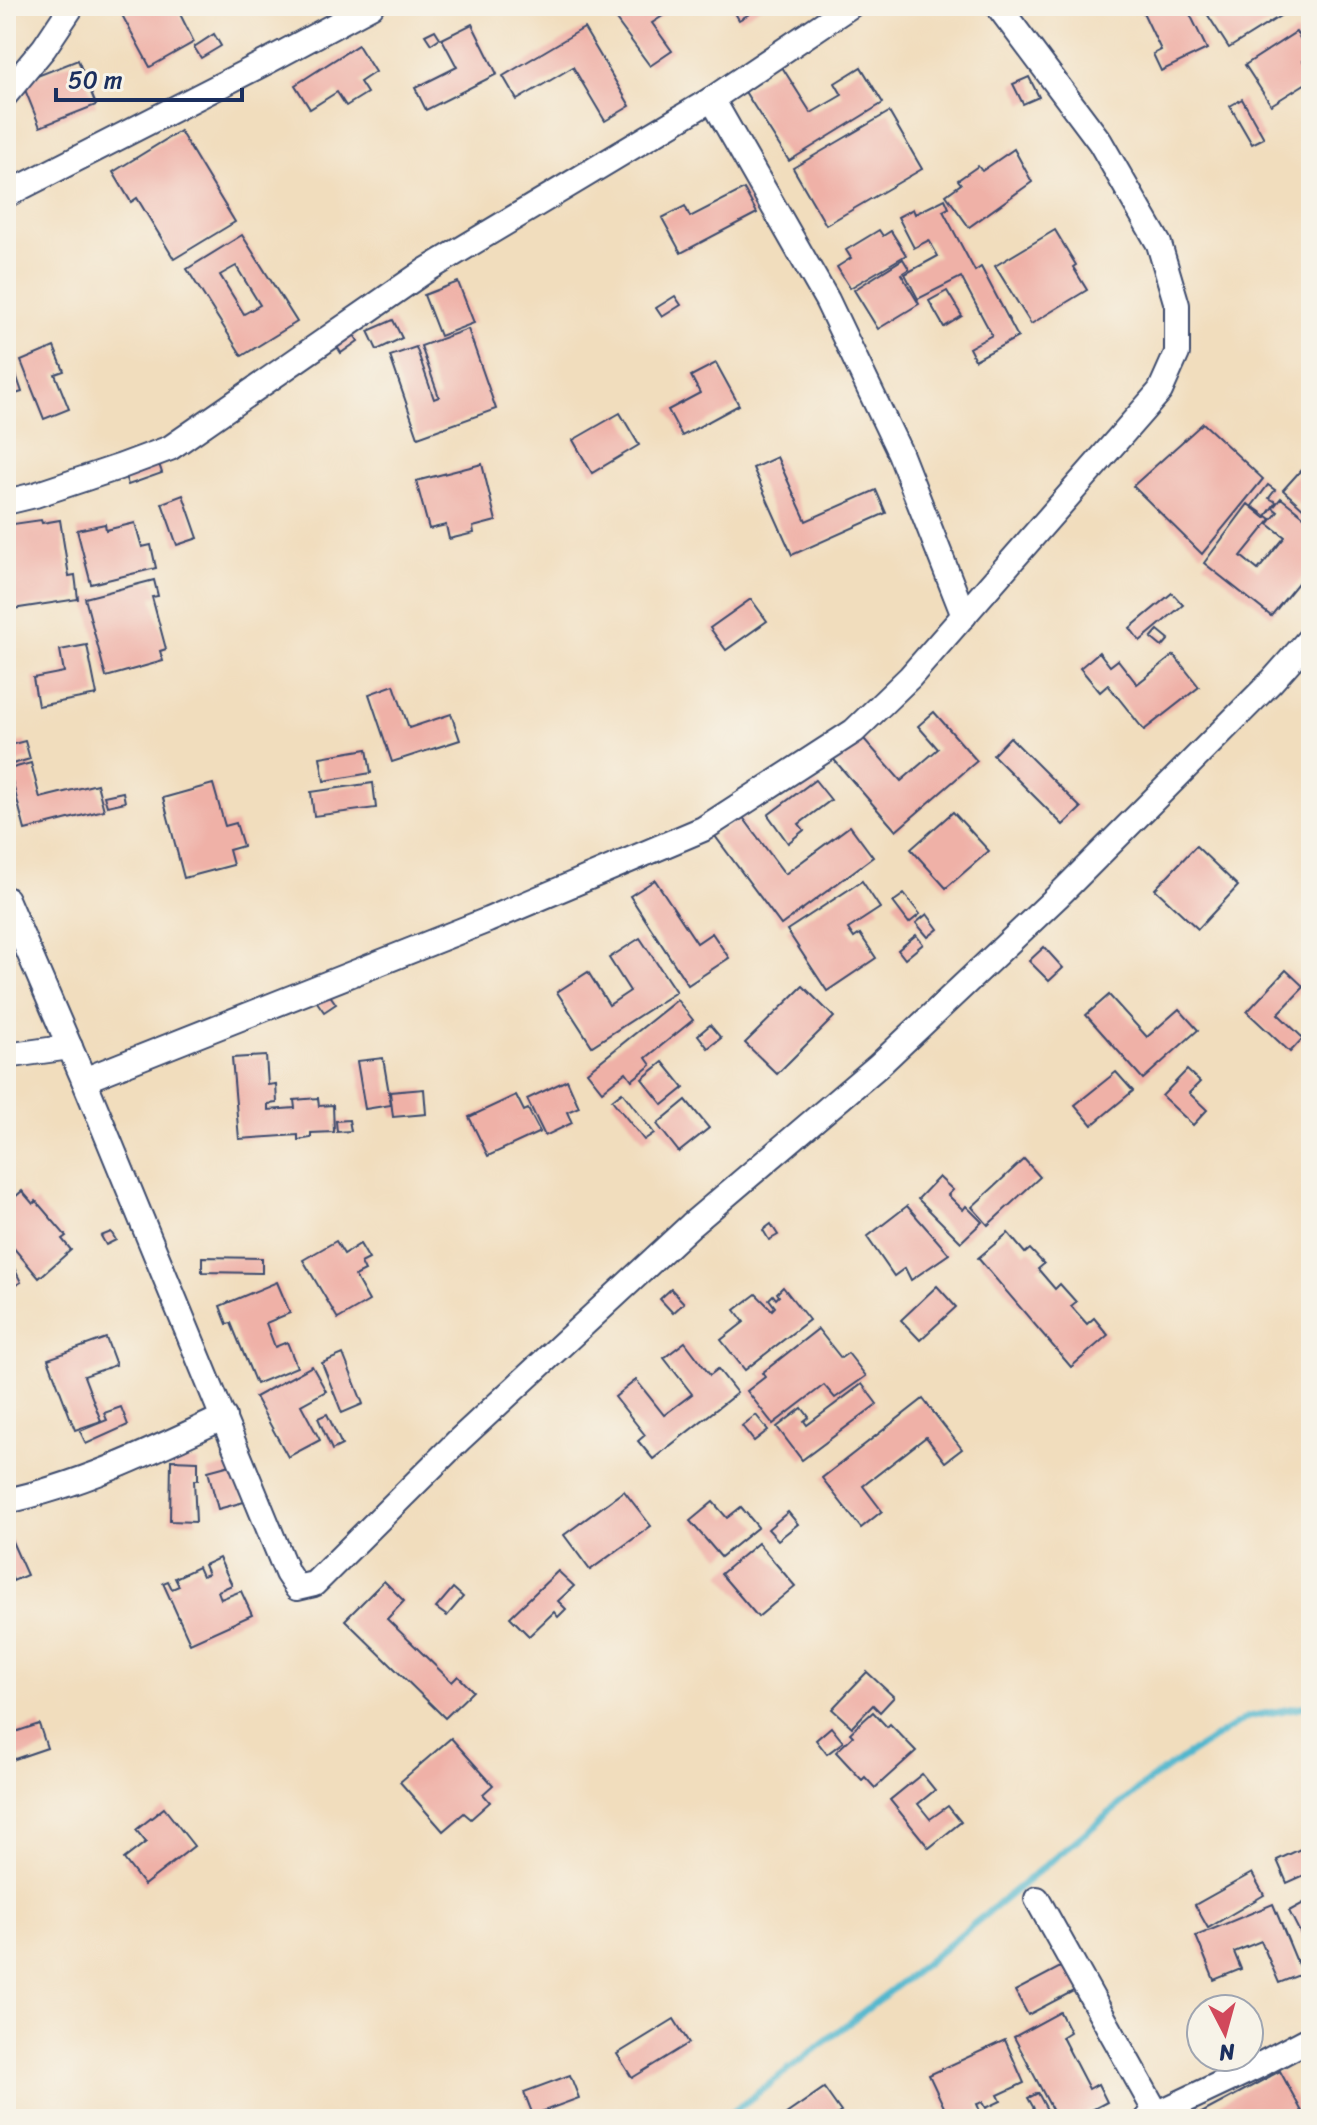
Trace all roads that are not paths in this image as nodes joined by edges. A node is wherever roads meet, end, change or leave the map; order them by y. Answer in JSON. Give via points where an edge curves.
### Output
{"nodes":[{"id":1,"x":72,"y":6,"type":"edge"},
{"id":2,"x":371,"y":6,"type":"edge"},
{"id":3,"x":850,"y":6,"type":"edge"},
{"id":4,"x":998,"y":6,"type":"edge"},
{"id":5,"x":6,"y":94,"type":"edge"},
{"id":6,"x":712,"y":99,"type":"junction"},
{"id":7,"x":11,"y":185,"type":"edge"},
{"id":8,"x":6,"y":502,"type":"edge"},
{"id":9,"x":964,"y":616,"type":"junction"},
{"id":10,"x":1311,"y":637,"type":"edge"},
{"id":11,"x":6,"y":899,"type":"edge"},
{"id":12,"x":70,"y":1047,"type":"junction"},
{"id":13,"x":6,"y":1056,"type":"edge"},
{"id":14,"x":84,"y":1080,"type":"junction"},
{"id":15,"x":224,"y":1417,"type":"junction"},
{"id":16,"x":6,"y":1501,"type":"edge"},
{"id":17,"x":1037,"y":1899,"type":"dead end"},
{"id":18,"x":1311,"y":2038,"type":"edge"},
{"id":19,"x":1158,"y":2117,"type":"edge"}],
"edges":[{"from":1,"to":5,"type":"street"},
{"from":2,"to":7,"type":"street"},
{"from":3,"to":6,"type":"street"},
{"from":4,"to":9,"type":"street","via":[[1100,142],[1159,244],[1177,305],[1177,353],[1160,391]]},
{"from":6,"to":8,"type":"street","via":[[425,271],[170,448]]},
{"from":6,"to":9,"type":"street","via":[[827,300],[900,453]]},
{"from":9,"to":14,"type":"street","via":[[854,731],[703,829]]},
{"from":10,"to":15,"type":"street","via":[[1058,896],[878,1066],[680,1236],[459,1440],[314,1584],[297,1588],[287,1573]]},
{"from":11,"to":12,"type":"street"},
{"from":12,"to":13,"type":"street"},
{"from":12,"to":14,"type":"street"},
{"from":14,"to":15,"type":"street"},
{"from":15,"to":16,"type":"street","via":[[145,1454],[40,1494]]},
{"from":17,"to":19,"type":"street"},
{"from":18,"to":19,"type":"street"}]}
